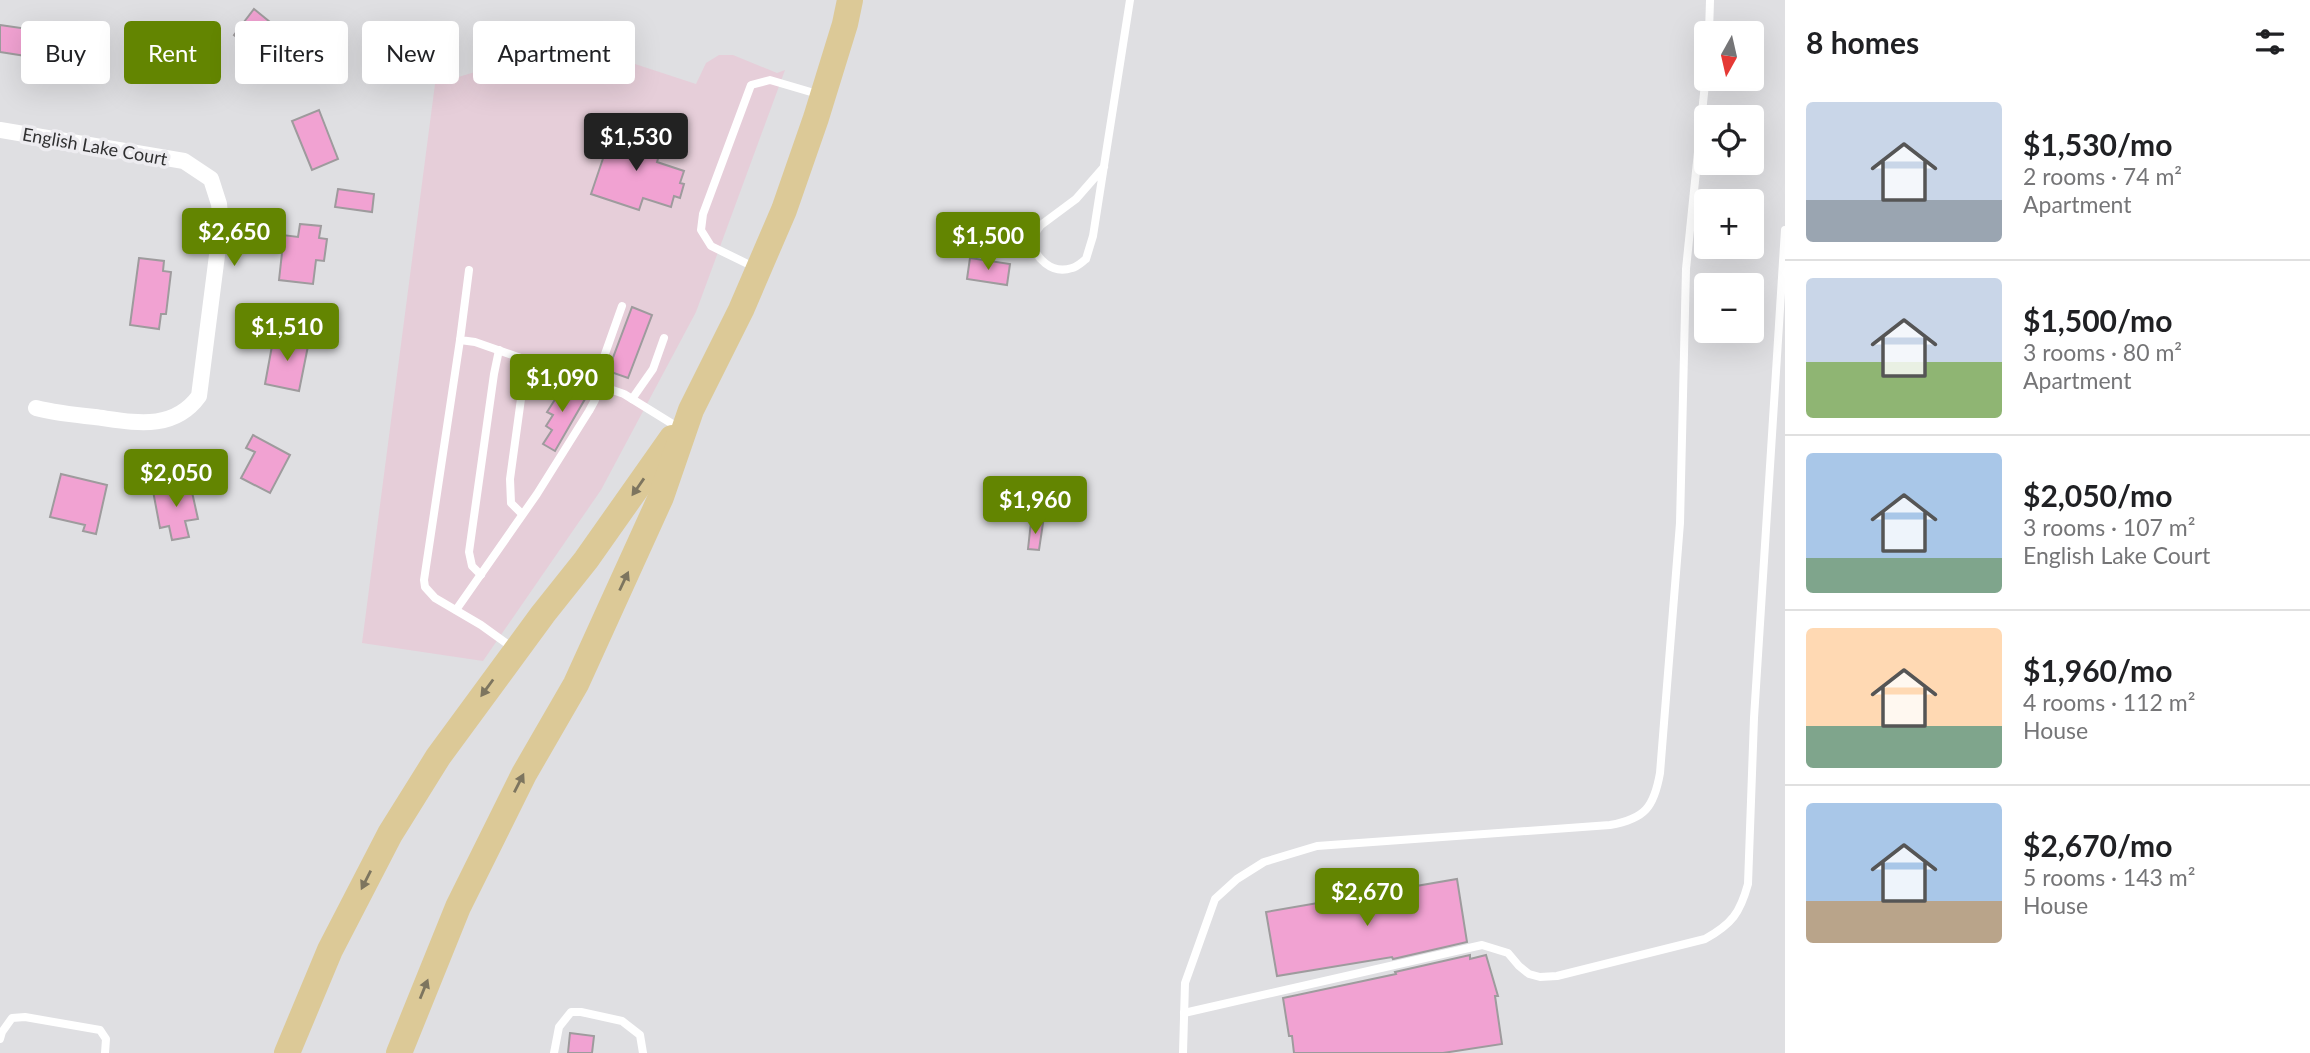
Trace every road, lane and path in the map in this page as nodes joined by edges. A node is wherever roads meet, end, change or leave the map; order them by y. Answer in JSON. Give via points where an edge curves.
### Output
{"nodes":[{"id":1,"x":850,"y":0,"type":"edge"},
{"id":2,"x":1130,"y":0,"type":"edge"},
{"id":3,"x":1710,"y":0,"type":"edge"},
{"id":4,"x":1709,"y":21,"type":"edge"},
{"id":5,"x":1704,"y":91,"type":"edge"},
{"id":6,"x":823,"y":96,"type":"junction"},
{"id":7,"x":0,"y":130,"type":"edge"},
{"id":8,"x":1104,"y":167,"type":"junction"},
{"id":9,"x":1785,"y":230,"type":"edge"},
{"id":10,"x":469,"y":270,"type":"dead end"},
{"id":11,"x":758,"y":270,"type":"junction"},
{"id":12,"x":622,"y":306,"type":"dead end"},
{"id":13,"x":664,"y":338,"type":"dead end"},
{"id":14,"x":460,"y":340,"type":"junction"},
{"id":15,"x":499,"y":350,"type":"junction"},
{"id":16,"x":530,"y":361,"type":"junction"},
{"id":17,"x":597,"y":384,"type":"junction"},
{"id":18,"x":632,"y":399,"type":"junction"},
{"id":19,"x":36,"y":408,"type":"dead end"},
{"id":20,"x":685,"y":419,"type":"junction"},
{"id":21,"x":522,"y":514,"type":"junction"},
{"id":22,"x":481,"y":575,"type":"junction"},
{"id":23,"x":456,"y":610,"type":"junction"},
{"id":24,"x":516,"y":650,"type":"junction"},
{"id":25,"x":1184,"y":1013,"type":"junction"},
{"id":26,"x":0,"y":1039,"type":"edge"},
{"id":27,"x":105,"y":1053,"type":"edge"},
{"id":28,"x":287,"y":1053,"type":"edge"},
{"id":29,"x":399,"y":1053,"type":"edge"},
{"id":30,"x":554,"y":1053,"type":"edge"},
{"id":31,"x":643,"y":1053,"type":"edge"},
{"id":32,"x":1182,"y":1053,"type":"edge"}],
"edges":[{"from":1,"to":6,"type":"main road"},
{"from":2,"to":8,"type":"lane"},
{"from":3,"to":4,"type":"lane"},
{"from":5,"to":25,"type":"lane","via":[[1686,269],[1677,564],[1660,773],[1652,803],[1636,817],[1610,825],[1317,846],[1264,862],[1216,899],[1185,983]]},
{"from":6,"to":11,"type":"main road"},
{"from":6,"to":11,"type":"lane","via":[[770,80],[751,85],[701,230],[711,246]]},
{"from":7,"to":19,"type":"street","name":"English Lake Court","via":[[184,161],[211,179],[219,204],[221,225],[199,396],[190,408],[166,420],[142,424]]},
{"from":8,"to":8,"type":"lane","via":[[1086,259],[1072,269],[1044,264],[1030,240]]},
{"from":9,"to":25,"type":"lane","via":[[1748,884],[1734,919],[1705,939],[1557,976],[1529,974],[1508,953],[1482,945]]},
{"from":10,"to":14,"type":"lane"},
{"from":11,"to":20,"type":"main road"},
{"from":12,"to":17,"type":"lane"},
{"from":13,"to":18,"type":"lane","via":[[653,369]]},
{"from":14,"to":15,"type":"lane"},
{"from":14,"to":23,"type":"lane","via":[[424,580],[435,598]]},
{"from":15,"to":16,"type":"lane"},
{"from":15,"to":22,"type":"lane","via":[[469,552],[472,566]]},
{"from":16,"to":17,"type":"lane"},
{"from":16,"to":21,"type":"lane","via":[[510,479],[511,503]]},
{"from":17,"to":18,"type":"lane"},
{"from":17,"to":21,"type":"lane","via":[[589,411]]},
{"from":18,"to":20,"type":"lane"},
{"from":20,"to":24,"type":"main road","one_way":true},
{"from":29,"to":20,"type":"main road","one_way":true,"via":[[469,885],[524,774],[576,684],[625,579],[661,497]]},
{"from":21,"to":22,"type":"lane"},
{"from":22,"to":23,"type":"lane"},
{"from":23,"to":24,"type":"lane"},
{"from":24,"to":28,"type":"main road","one_way":true,"via":[[438,757],[390,834],[330,950]]},
{"from":25,"to":32,"type":"lane"},
{"from":26,"to":27,"type":"lane","via":[[12,1018],[25,1017],[100,1030],[106,1040]]},
{"from":30,"to":31,"type":"lane","via":[[559,1027],[571,1013],[582,1012],[622,1021],[640,1035]]}]}
